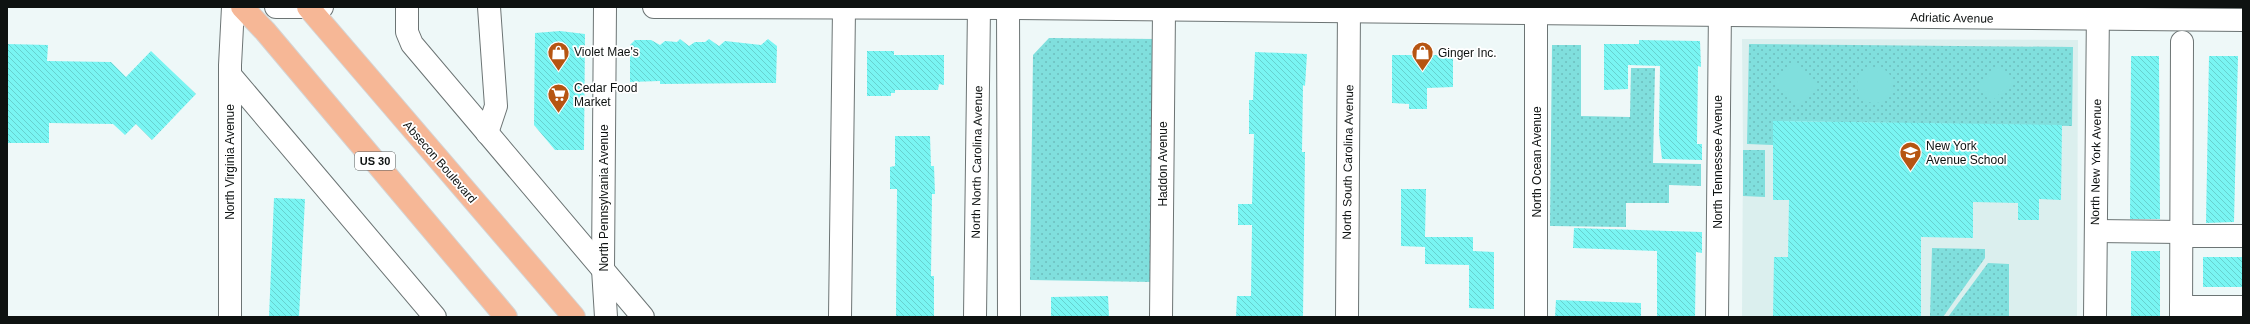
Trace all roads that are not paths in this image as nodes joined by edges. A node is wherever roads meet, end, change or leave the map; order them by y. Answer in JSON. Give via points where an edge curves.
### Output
{"nodes":[{"id":1,"x":233,"y":7,"type":"edge"},
{"id":2,"x":242,"y":7,"type":"edge"},
{"id":3,"x":276,"y":7,"type":"edge"},
{"id":4,"x":308,"y":7,"type":"edge"},
{"id":5,"x":322,"y":7,"type":"edge"},
{"id":6,"x":407,"y":7,"type":"edge"},
{"id":7,"x":489,"y":7,"type":"edge"},
{"id":8,"x":605,"y":7,"type":"edge"},
{"id":9,"x":654,"y":7,"type":"edge"},
{"id":10,"x":853,"y":8,"type":"edge"},
{"id":11,"x":979,"y":8,"type":"edge"},
{"id":12,"x":1008,"y":8,"type":"edge"},
{"id":13,"x":1349,"y":10,"type":"edge"},
{"id":14,"x":1164,"y":11,"type":"junction"},
{"id":15,"x":1536,"y":11,"type":"edge"},
{"id":16,"x":1720,"y":11,"type":"edge"},
{"id":17,"x":1851,"y":12,"type":"edge"},
{"id":18,"x":1973,"y":13,"type":"edge"},
{"id":19,"x":2098,"y":13,"type":"edge"},
{"id":20,"x":2243,"y":20,"type":"edge"},
{"id":21,"x":2182,"y":42,"type":"dead end"},
{"id":22,"x":230,"y":76,"type":"junction"},
{"id":23,"x":487,"y":133,"type":"junction"},
{"id":24,"x":2096,"y":231,"type":"junction"},
{"id":25,"x":2181,"y":232,"type":"junction"},
{"id":26,"x":2243,"y":236,"type":"edge"},
{"id":27,"x":603,"y":269,"type":"junction"},
{"id":28,"x":2243,"y":307,"type":"edge"},
{"id":29,"x":2181,"y":312,"type":"edge"},
{"id":30,"x":230,"y":317,"type":"edge"},
{"id":31,"x":435,"y":317,"type":"edge"},
{"id":32,"x":506,"y":317,"type":"edge"},
{"id":33,"x":574,"y":317,"type":"edge"},
{"id":34,"x":606,"y":317,"type":"edge"},
{"id":35,"x":643,"y":317,"type":"edge"},
{"id":36,"x":840,"y":317,"type":"edge"},
{"id":37,"x":975,"y":317,"type":"edge"},
{"id":38,"x":1009,"y":317,"type":"edge"},
{"id":39,"x":1161,"y":317,"type":"edge"},
{"id":40,"x":1346,"y":317,"type":"edge"},
{"id":41,"x":1536,"y":317,"type":"edge"},
{"id":42,"x":1717,"y":317,"type":"edge"},
{"id":43,"x":2095,"y":317,"type":"edge"}],
"edges":[{"from":1,"to":22,"type":"street","name":"North Virginia Avenue"},
{"from":2,"to":32,"type":"highway","number":"US 30","via":[[283,52]]},
{"from":3,"to":4,"type":"street"},
{"from":4,"to":5,"type":"street"},
{"from":4,"to":33,"type":"highway","name":"Absecon Boulevard"},
{"from":6,"to":23,"type":"street","via":[[407,32],[412,44]]},
{"from":7,"to":23,"type":"street","via":[[496,106]]},
{"from":8,"to":27,"type":"street","name":"North Pennsylvania Avenue"},
{"from":9,"to":10,"type":"street","name":"Adriatic Avenue"},
{"from":10,"to":11,"type":"street","name":"Adriatic Avenue"},
{"from":10,"to":36,"type":"street"},
{"from":11,"to":12,"type":"street","name":"Adriatic Avenue"},
{"from":11,"to":37,"type":"street","name":"North North Carolina Avenue"},
{"from":12,"to":14,"type":"street","name":"Adriatic Avenue"},
{"from":12,"to":38,"type":"street"},
{"from":13,"to":14,"type":"street","name":"Adriatic Avenue"},
{"from":13,"to":15,"type":"street","name":"Adriatic Avenue"},
{"from":13,"to":40,"type":"street","name":"North South Carolina Avenue"},
{"from":14,"to":39,"type":"street","name":"Haddon Avenue"},
{"from":15,"to":16,"type":"street","name":"Adriatic Avenue"},
{"from":15,"to":41,"type":"street","name":"North Ocean Avenue"},
{"from":16,"to":17,"type":"street","name":"Adriatic Avenue"},
{"from":16,"to":42,"type":"street","name":"North Tennessee Avenue"},
{"from":17,"to":18,"type":"street","name":"Adriatic Avenue"},
{"from":18,"to":19,"type":"street","name":"Adriatic Avenue"},
{"from":19,"to":20,"type":"street","name":"Adriatic Avenue"},
{"from":19,"to":24,"type":"street","name":"North New York Avenue"},
{"from":21,"to":25,"type":"street"},
{"from":22,"to":30,"type":"street","name":"North Virginia Avenue"},
{"from":22,"to":31,"type":"street"},
{"from":23,"to":27,"type":"street"},
{"from":24,"to":25,"type":"street"},
{"from":24,"to":43,"type":"street","name":"North New York Avenue"},
{"from":25,"to":26,"type":"street","via":[[2190,236]]},
{"from":25,"to":29,"type":"street"},
{"from":27,"to":34,"type":"street","name":"North Pennsylvania Avenue"},
{"from":27,"to":35,"type":"street"},
{"from":28,"to":29,"type":"street"}]}
